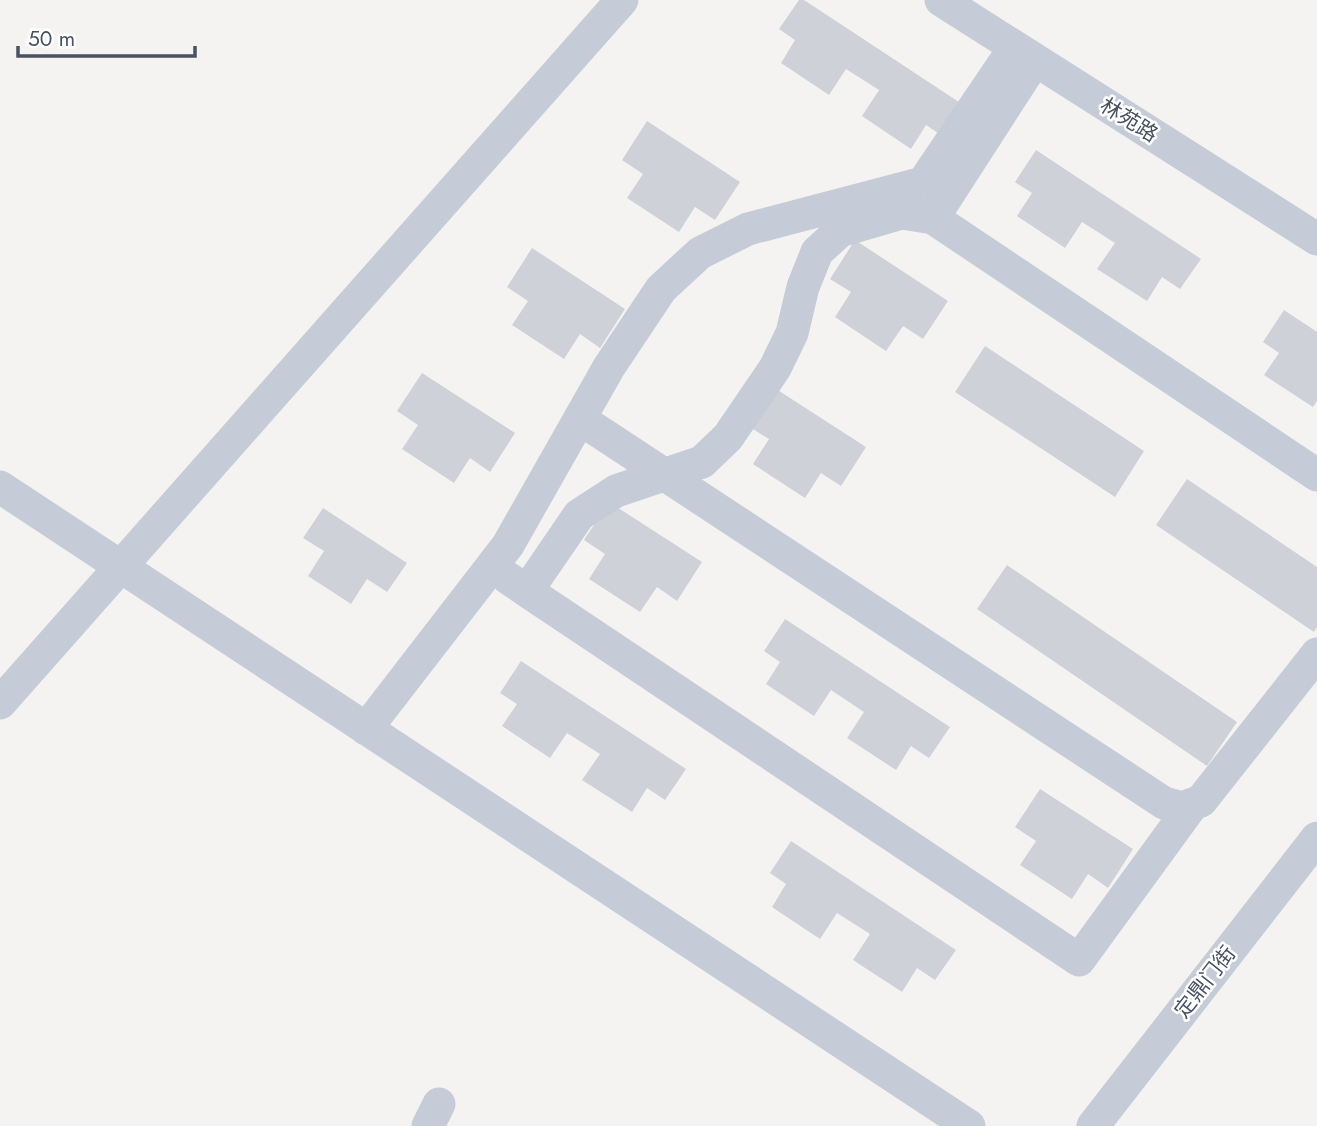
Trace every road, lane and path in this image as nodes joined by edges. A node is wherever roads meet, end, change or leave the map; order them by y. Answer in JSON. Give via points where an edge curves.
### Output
{"nodes":[{"id":1,"x":622,"y":0,"type":"edge"},
{"id":2,"x":941,"y":0,"type":"edge"},
{"id":3,"x":1025,"y":54,"type":"junction"},
{"id":4,"x":933,"y":218,"type":"junction"},
{"id":5,"x":1317,"y":239,"type":"edge"},
{"id":6,"x":580,"y":419,"type":"junction"},
{"id":7,"x":664,"y":474,"type":"junction"},
{"id":8,"x":1317,"y":475,"type":"edge"},
{"id":9,"x":0,"y":487,"type":"edge"},
{"id":10,"x":121,"y":566,"type":"junction"},
{"id":11,"x":491,"y":567,"type":"junction"},
{"id":12,"x":527,"y":591,"type":"junction"},
{"id":13,"x":1317,"y":654,"type":"edge"},
{"id":14,"x":0,"y":703,"type":"edge"},
{"id":15,"x":366,"y":729,"type":"junction"},
{"id":16,"x":1192,"y":805,"type":"junction"},
{"id":17,"x":1317,"y":838,"type":"edge"},
{"id":18,"x":1317,"y":873,"type":"edge"},
{"id":19,"x":970,"y":1126,"type":"edge"},
{"id":20,"x":1093,"y":1126,"type":"edge"},
{"id":21,"x":1119,"y":1126,"type":"edge"}],
"edges":[{"from":1,"to":10,"type":"street"},
{"from":2,"to":3,"type":"street","name":"林苑路"},
{"from":3,"to":4,"type":"street"},
{"from":3,"to":5,"type":"street","name":"林苑路"},
{"from":3,"to":6,"type":"street","via":[[923,183],[748,229],[700,253],[661,289]]},
{"from":4,"to":7,"type":"street","via":[[902,213],[840,230],[817,252],[792,333],[775,368],[728,437],[702,462]]},
{"from":4,"to":8,"type":"street"},
{"from":6,"to":7,"type":"street"},
{"from":6,"to":11,"type":"street"},
{"from":7,"to":12,"type":"street","via":[[616,491],[579,515]]},
{"from":7,"to":16,"type":"street","via":[[1164,803],[1182,808]]},
{"from":9,"to":10,"type":"street"},
{"from":10,"to":14,"type":"street"},
{"from":10,"to":15,"type":"street"},
{"from":11,"to":12,"type":"street"},
{"from":11,"to":15,"type":"street"},
{"from":12,"to":16,"type":"street","via":[[1079,960]]},
{"from":13,"to":16,"type":"street","via":[[1201,802]]},
{"from":15,"to":19,"type":"street"},
{"from":17,"to":20,"type":"street","name":"定鼎门街"},
{"from":18,"to":21,"type":"street","name":"定鼎门街"}]}
